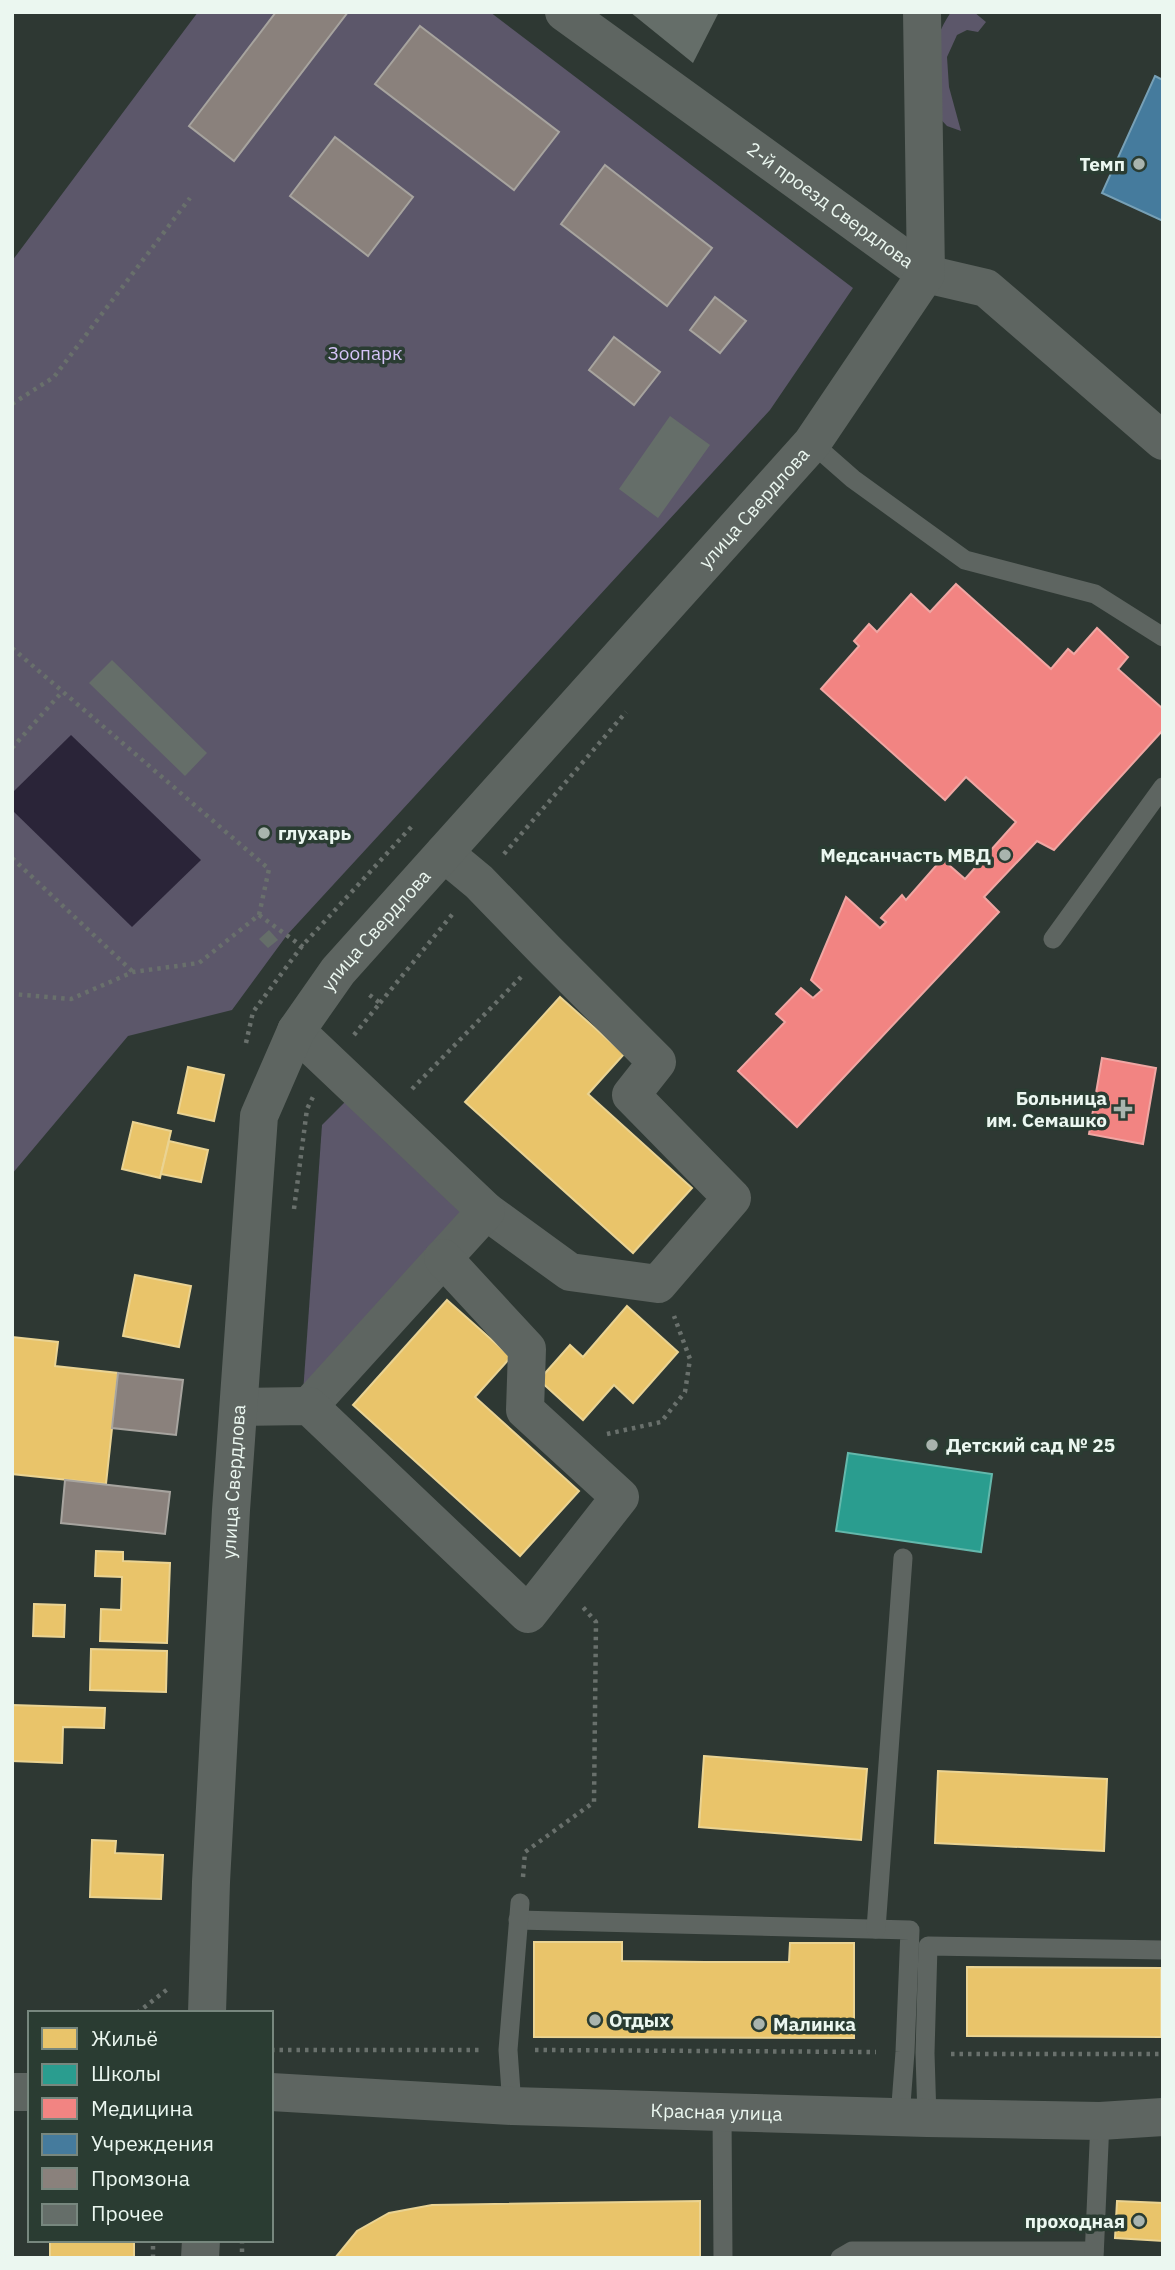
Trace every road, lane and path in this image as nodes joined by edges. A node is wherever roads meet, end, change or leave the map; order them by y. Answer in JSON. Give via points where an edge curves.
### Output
{"nodes":[{"id":1,"x":564,"y":12,"type":"edge"},
{"id":2,"x":922,"y":12,"type":"edge"},
{"id":3,"x":190,"y":198,"type":"dead end"},
{"id":4,"x":926,"y":274,"type":"junction"},
{"id":5,"x":12,"y":404,"type":"edge"},
{"id":6,"x":1163,"y":441,"type":"edge"},
{"id":7,"x":812,"y":443,"type":"junction"},
{"id":8,"x":1163,"y":637,"type":"edge"},
{"id":9,"x":12,"y":648,"type":"edge"},
{"id":10,"x":62,"y":692,"type":"junction"},
{"id":11,"x":12,"y":748,"type":"edge"},
{"id":12,"x":1163,"y":788,"type":"edge"},
{"id":13,"x":444,"y":853,"type":"junction"},
{"id":14,"x":12,"y":858,"type":"edge"},
{"id":15,"x":259,"y":915,"type":"junction"},
{"id":16,"x":1052,"y":939,"type":"dead end"},
{"id":17,"x":546,"y":951,"type":"junction"},
{"id":18,"x":338,"y":971,"type":"junction"},
{"id":19,"x":133,"y":972,"type":"junction"},
{"id":20,"x":12,"y":994,"type":"edge"},
{"id":21,"x":296,"y":1031,"type":"junction"},
{"id":22,"x":331,"y":1062,"type":"junction"},
{"id":23,"x":387,"y":1115,"type":"junction"},
{"id":24,"x":486,"y":1211,"type":"junction"},
{"id":25,"x":293,"y":1218,"type":"dead end"},
{"id":26,"x":443,"y":1258,"type":"junction"},
{"id":27,"x":658,"y":1283,"type":"junction"},
{"id":28,"x":309,"y":1406,"type":"junction"},
{"id":29,"x":240,"y":1407,"type":"junction"},
{"id":30,"x":563,"y":1445,"type":"junction"},
{"id":31,"x":903,"y":1558,"type":"dead end"},
{"id":32,"x":556,"y":1579,"type":"junction"},
{"id":33,"x":519,"y":1912,"type":"junction"},
{"id":34,"x":876,"y":1929,"type":"junction"},
{"id":35,"x":1163,"y":1950,"type":"edge"},
{"id":36,"x":173,"y":1985,"type":"dead end"},
{"id":37,"x":140,"y":2011,"type":"edge"},
{"id":38,"x":206,"y":2011,"type":"edge"},
{"id":39,"x":273,"y":2050,"type":"edge"},
{"id":40,"x":508,"y":2050,"type":"junction"},
{"id":41,"x":905,"y":2052,"type":"junction"},
{"id":42,"x":946,"y":2054,"type":"dead end"},
{"id":43,"x":1163,"y":2054,"type":"edge"},
{"id":44,"x":273,"y":2092,"type":"edge"},
{"id":45,"x":512,"y":2106,"type":"junction"},
{"id":46,"x":722,"y":2111,"type":"junction"},
{"id":47,"x":1163,"y":2117,"type":"edge"},
{"id":48,"x":913,"y":2118,"type":"junction"},
{"id":49,"x":1100,"y":2120,"type":"junction"},
{"id":50,"x":1094,"y":2254,"type":"edge"},
{"id":51,"x":723,"y":2258,"type":"edge"},
{"id":52,"x":840,"y":2258,"type":"edge"}],
"edges":[{"from":1,"to":4,"type":"street","name":"2-й проезд Свердлова"},
{"from":2,"to":4,"type":"street"},
{"from":3,"to":5,"type":"path","via":[[54,377]]},
{"from":4,"to":6,"type":"street","name":"2-й проезд Свердлова","via":[[986,288]]},
{"from":4,"to":7,"type":"street","name":"улица Свердлова"},
{"from":7,"to":8,"type":"lane","via":[[853,479],[965,559],[1095,594]]},
{"from":7,"to":13,"type":"street","name":"улица Свердлова"},
{"from":9,"to":10,"type":"path"},
{"from":10,"to":11,"type":"path"},
{"from":10,"to":15,"type":"path","via":[[269,869]]},
{"from":12,"to":16,"type":"lane"},
{"from":13,"to":17,"type":"street","via":[[480,882]]},
{"from":13,"to":18,"type":"street","name":"улица Свердлова"},
{"from":14,"to":19,"type":"path"},
{"from":15,"to":18,"type":"path"},
{"from":15,"to":19,"type":"path","via":[[199,963]]},
{"from":17,"to":23,"type":"path"},
{"from":17,"to":27,"type":"street","via":[[657,1062],[631,1095],[732,1198]]},
{"from":18,"to":21,"type":"street","name":"улица Свердлова"},
{"from":18,"to":22,"type":"path","via":[[380,1003]]},
{"from":19,"to":20,"type":"path","via":[[71,999]]},
{"from":21,"to":22,"type":"street"},
{"from":21,"to":29,"type":"street","name":"улица Свердлова","via":[[259,1116]]},
{"from":22,"to":23,"type":"street"},
{"from":22,"to":25,"type":"path","via":[[307,1109]]},
{"from":23,"to":24,"type":"street"},
{"from":24,"to":26,"type":"street"},
{"from":24,"to":27,"type":"street","via":[[570,1272]]},
{"from":26,"to":28,"type":"street"},
{"from":26,"to":30,"type":"street","via":[[527,1349],[525,1410]]},
{"from":27,"to":30,"type":"path","via":[[690,1359],[685,1392],[661,1422]]},
{"from":28,"to":29,"type":"street"},
{"from":28,"to":32,"type":"street","via":[[528,1614]]},
{"from":29,"to":38,"type":"street","name":"улица Свердлова"},
{"from":30,"to":32,"type":"street","via":[[620,1497]]},
{"from":31,"to":34,"type":"lane"},
{"from":32,"to":33,"type":"path","via":[[596,1622],[594,1802],[525,1852]]},
{"from":33,"to":34,"type":"lane"},
{"from":33,"to":40,"type":"lane"},
{"from":34,"to":41,"type":"lane","via":[[910,1930]]},
{"from":35,"to":48,"type":"lane","via":[[928,1946],[925,2053]]},
{"from":36,"to":37,"type":"path"},
{"from":39,"to":40,"type":"path"},
{"from":40,"to":41,"type":"path"},
{"from":40,"to":45,"type":"lane"},
{"from":41,"to":48,"type":"lane"},
{"from":42,"to":43,"type":"path"},
{"from":44,"to":45,"type":"street","name":"Красная улица"},
{"from":45,"to":46,"type":"street","name":"Красная улица"},
{"from":46,"to":48,"type":"street","name":"Красная улица"},
{"from":46,"to":51,"type":"lane"},
{"from":47,"to":49,"type":"street","name":"Красная улица"},
{"from":48,"to":49,"type":"street","name":"Красная улица"},
{"from":49,"to":50,"type":"lane"},
{"from":50,"to":52,"type":"lane","via":[[852,2251]]}]}
